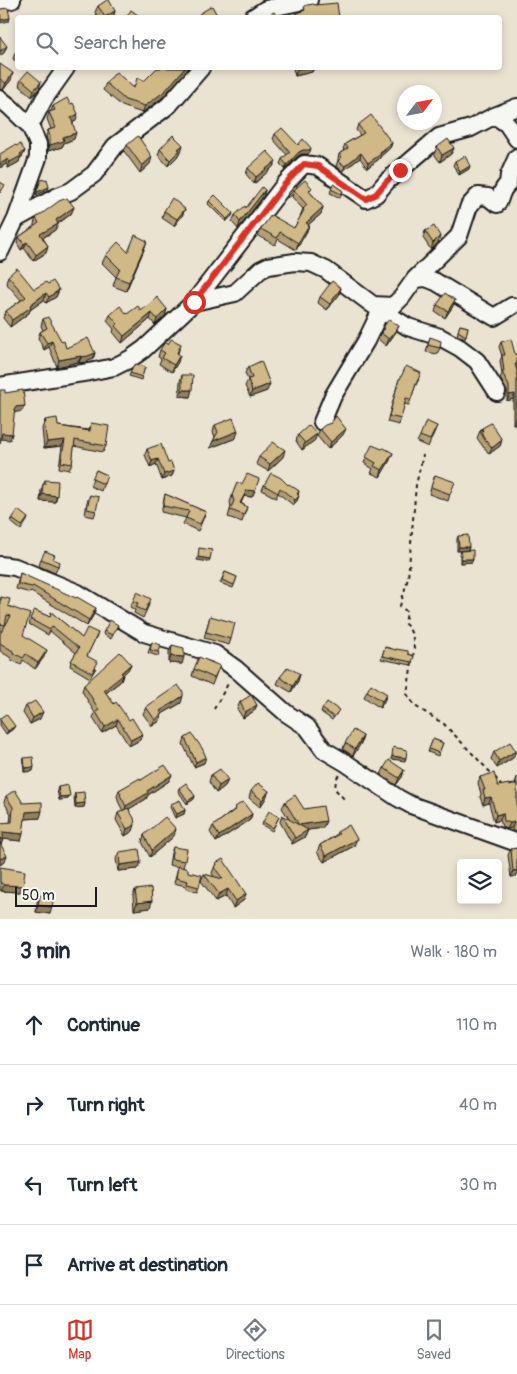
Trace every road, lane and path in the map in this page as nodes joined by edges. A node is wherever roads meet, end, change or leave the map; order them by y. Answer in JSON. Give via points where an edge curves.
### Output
{"nodes":[{"id":1,"x":12,"y":0,"type":"edge"},
{"id":2,"x":309,"y":0,"type":"edge"},
{"id":3,"x":0,"y":2,"type":"edge"},
{"id":4,"x":257,"y":15,"type":"edge"},
{"id":5,"x":65,"y":70,"type":"edge"},
{"id":6,"x":199,"y":70,"type":"edge"},
{"id":7,"x":0,"y":99,"type":"edge"},
{"id":8,"x":507,"y":114,"type":"edge"},
{"id":9,"x":30,"y":126,"type":"junction"},
{"id":10,"x":517,"y":139,"type":"edge"},
{"id":11,"x":517,"y":157,"type":"edge"},
{"id":12,"x":16,"y":219,"type":"junction"},
{"id":13,"x":0,"y":252,"type":"edge"},
{"id":14,"x":415,"y":279,"type":"junction"},
{"id":15,"x":194,"y":302,"type":"junction"},
{"id":16,"x":512,"y":306,"type":"dead end"},
{"id":17,"x":377,"y":308,"type":"junction"},
{"id":18,"x":0,"y":386,"type":"edge"},
{"id":19,"x":497,"y":392,"type":"dead end"},
{"id":20,"x":322,"y":422,"type":"dead end"},
{"id":21,"x":423,"y":455,"type":"dead end"},
{"id":22,"x":0,"y":565,"type":"edge"},
{"id":23,"x":236,"y":669,"type":"junction"},
{"id":24,"x":214,"y":709,"type":"dead end"},
{"id":25,"x":346,"y":763,"type":"junction"},
{"id":26,"x":503,"y":789,"type":"edge"},
{"id":27,"x":345,"y":800,"type":"dead end"},
{"id":28,"x":517,"y":843,"type":"edge"}],
"edges":[{"from":1,"to":3,"type":"street"},
{"from":2,"to":4,"type":"street","via":[[266,9]]},
{"from":5,"to":9,"type":"street"},
{"from":6,"to":12,"type":"street","via":[[169,105],[115,146],[94,174],[71,191]]},
{"from":7,"to":9,"type":"street"},
{"from":8,"to":10,"type":"street"},
{"from":8,"to":15,"type":"street","via":[[439,137],[376,194],[366,199],[318,166],[304,164]]},
{"from":9,"to":12,"type":"street","via":[[38,144],[38,158]]},
{"from":11,"to":14,"type":"street","via":[[497,204],[478,196],[469,206],[459,236]]},
{"from":12,"to":13,"type":"street"},
{"from":14,"to":16,"type":"street","via":[[426,278],[436,282],[494,317]]},
{"from":14,"to":17,"type":"street","via":[[393,306]]},
{"from":15,"to":17,"type":"street","via":[[235,293],[260,270],[295,262],[311,263],[326,270]]},
{"from":15,"to":18,"type":"street","via":[[144,349],[114,366]]},
{"from":17,"to":19,"type":"street","via":[[408,327],[460,348],[477,361]]},
{"from":17,"to":20,"type":"street","via":[[366,341],[333,396]]},
{"from":21,"to":26,"type":"path","via":[[416,485],[408,578],[400,606],[407,612],[406,624],[410,628],[414,648],[407,694],[415,706],[444,724]]},
{"from":22,"to":23,"type":"street","via":[[15,567],[78,593],[144,632],[215,654]]},
{"from":23,"to":24,"type":"path"},
{"from":23,"to":25,"type":"street","via":[[307,727],[324,750]]},
{"from":25,"to":27,"type":"path","via":[[336,779],[335,789]]},
{"from":25,"to":28,"type":"street","via":[[411,805]]}]}
